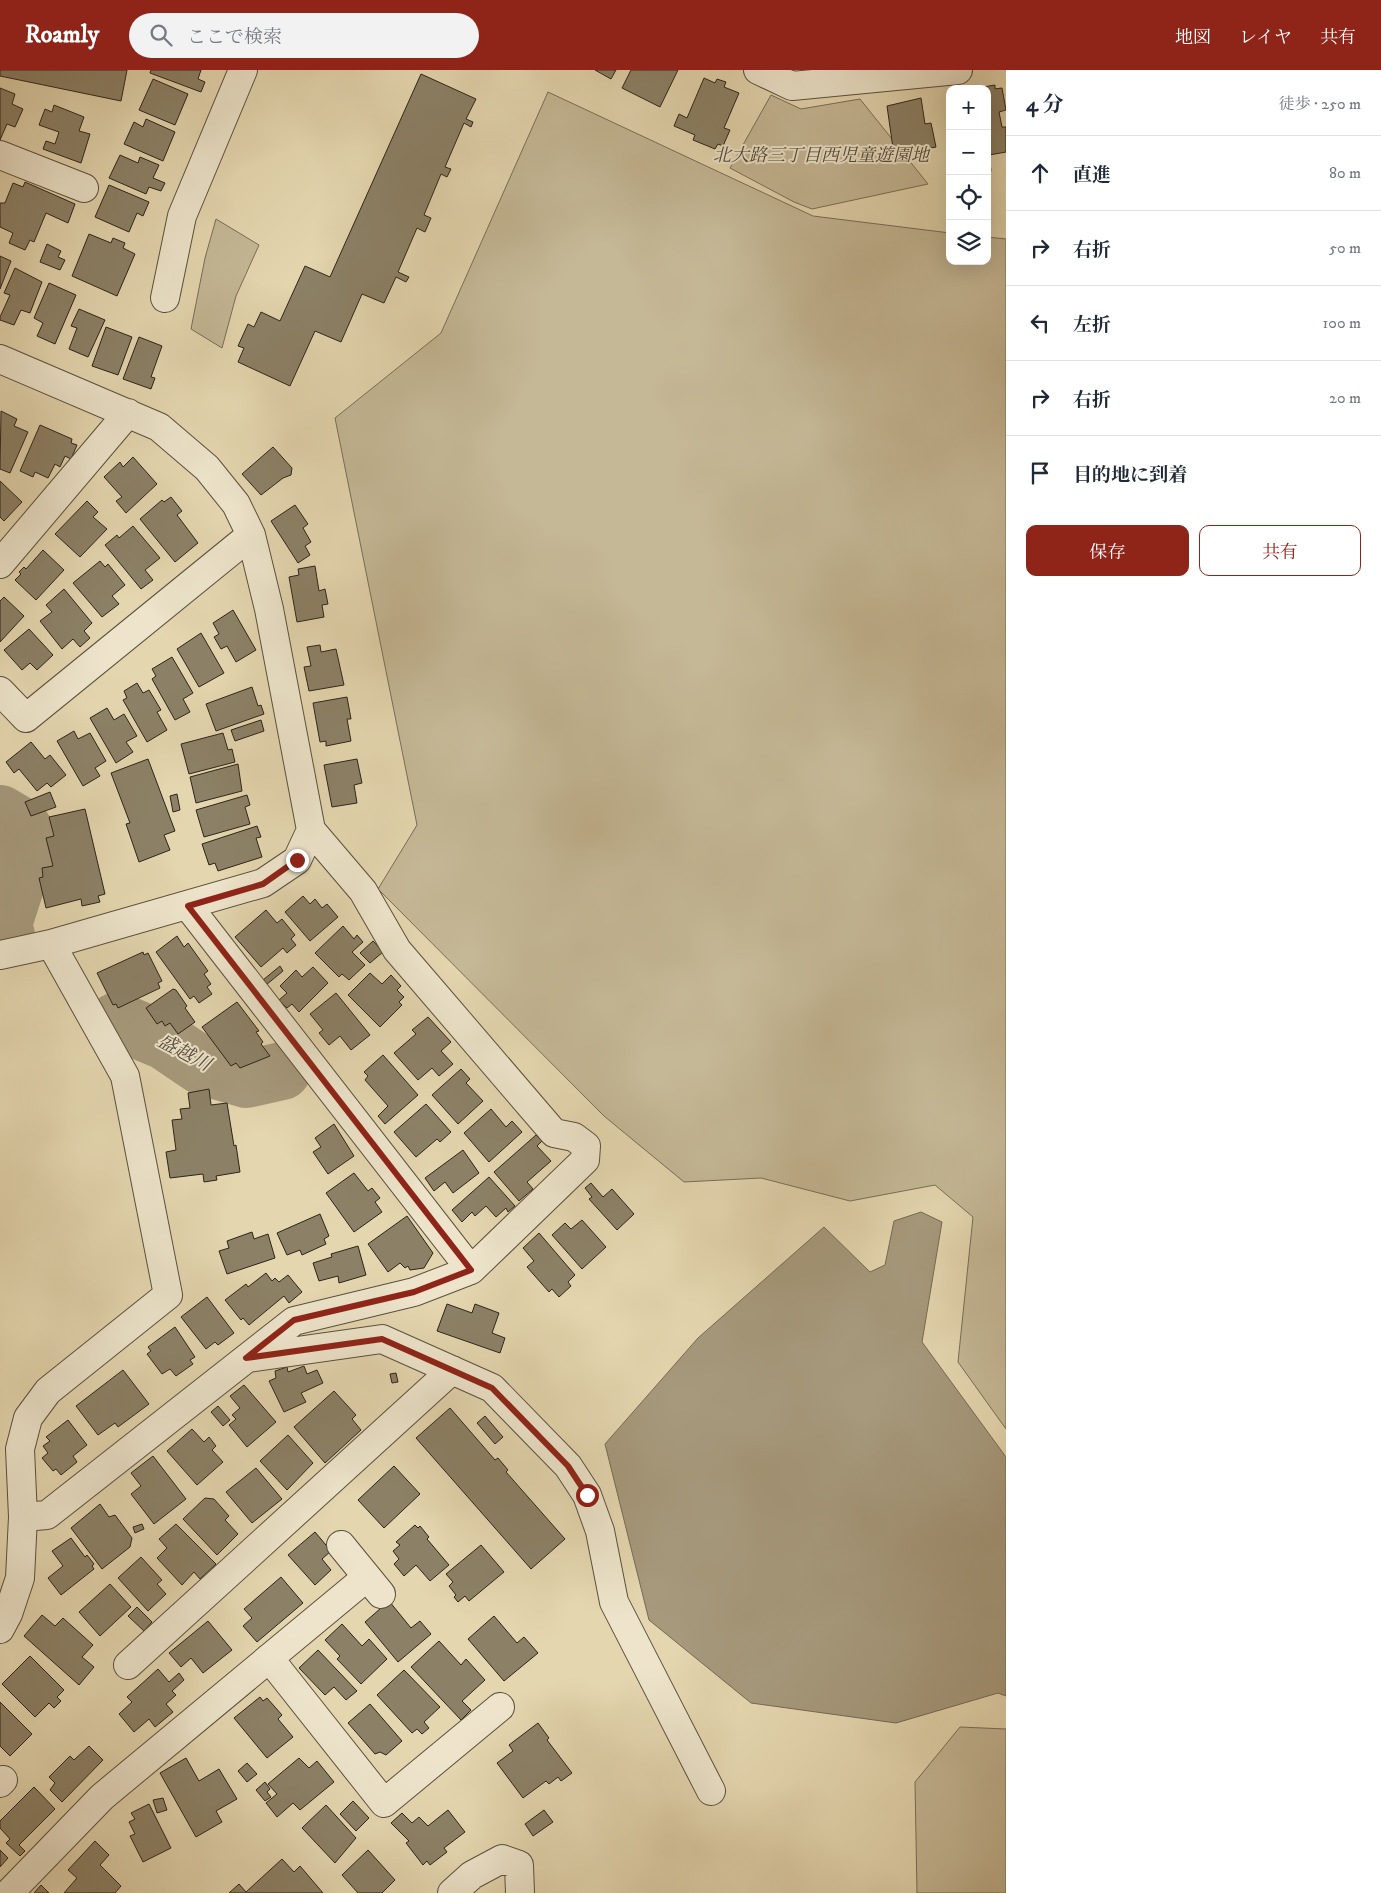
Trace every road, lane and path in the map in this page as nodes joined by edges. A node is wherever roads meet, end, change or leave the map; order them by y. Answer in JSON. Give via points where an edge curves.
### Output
{"nodes":[{"id":1,"x":243,"y":70,"type":"edge"},
{"id":2,"x":758,"y":70,"type":"edge"},
{"id":3,"x":958,"y":70,"type":"edge"},
{"id":4,"x":832,"y":76,"type":"edge"},
{"id":5,"x":0,"y":155,"type":"edge"},
{"id":6,"x":84,"y":188,"type":"dead end"},
{"id":7,"x":164,"y":298,"type":"dead end"},
{"id":8,"x":0,"y":359,"type":"edge"},
{"id":9,"x":128,"y":413,"type":"junction"},
{"id":10,"x":251,"y":535,"type":"junction"},
{"id":11,"x":0,"y":564,"type":"edge"},
{"id":12,"x":0,"y":690,"type":"edge"},
{"id":13,"x":311,"y":830,"type":"junction"},
{"id":14,"x":188,"y":906,"type":"junction"},
{"id":15,"x":52,"y":944,"type":"junction"},
{"id":16,"x":0,"y":955,"type":"edge"},
{"id":17,"x":471,"y":1270,"type":"junction"},
{"id":18,"x":246,"y":1358,"type":"junction"},
{"id":19,"x":452,"y":1370,"type":"junction"},
{"id":20,"x":23,"y":1516,"type":"junction"},
{"id":21,"x":341,"y":1545,"type":"dead end"},
{"id":22,"x":0,"y":1629,"type":"edge"},
{"id":23,"x":269,"y":1658,"type":"junction"},
{"id":24,"x":128,"y":1664,"type":"dead end"},
{"id":25,"x":500,"y":1707,"type":"dead end"},
{"id":26,"x":711,"y":1791,"type":"dead end"},
{"id":27,"x":10,"y":1893,"type":"edge"},
{"id":28,"x":452,"y":1893,"type":"edge"},
{"id":29,"x":520,"y":1893,"type":"edge"}],
"edges":[{"from":1,"to":7,"type":"street","via":[[182,216]]},
{"from":2,"to":4,"type":"street","via":[[792,86]]},
{"from":3,"to":4,"type":"street"},
{"from":5,"to":6,"type":"street"},
{"from":8,"to":9,"type":"street"},
{"from":9,"to":10,"type":"street","via":[[159,427],[207,468],[236,504]]},
{"from":9,"to":11,"type":"street"},
{"from":10,"to":12,"type":"street","via":[[26,718]]},
{"from":10,"to":13,"type":"street","via":[[269,609]]},
{"from":13,"to":14,"type":"street","via":[[297,860],[263,884]]},
{"from":13,"to":17,"type":"street","via":[[363,891],[397,950],[554,1133],[574,1137],[586,1146],[585,1160]]},
{"from":14,"to":15,"type":"street"},
{"from":14,"to":17,"type":"street"},
{"from":15,"to":16,"type":"street"},
{"from":15,"to":20,"type":"street","via":[[125,1076],[168,1295],[48,1391],[28,1418],[20,1449]]},
{"from":17,"to":18,"type":"street","via":[[414,1292],[294,1320]]},
{"from":18,"to":19,"type":"street","via":[[382,1339]]},
{"from":18,"to":20,"type":"street","via":[[47,1515]]},
{"from":19,"to":24,"type":"street"},
{"from":19,"to":26,"type":"street","via":[[492,1388],[568,1466],[587,1495],[600,1531],[614,1602]]},
{"from":20,"to":22,"type":"street","via":[[20,1578]]},
{"from":21,"to":23,"type":"street","via":[[374,1585]]},
{"from":23,"to":25,"type":"street","via":[[384,1803]]},
{"from":23,"to":27,"type":"street","via":[[102,1797]]},
{"from":28,"to":29,"type":"street","via":[[472,1875],[502,1859],[519,1865]]}]}
